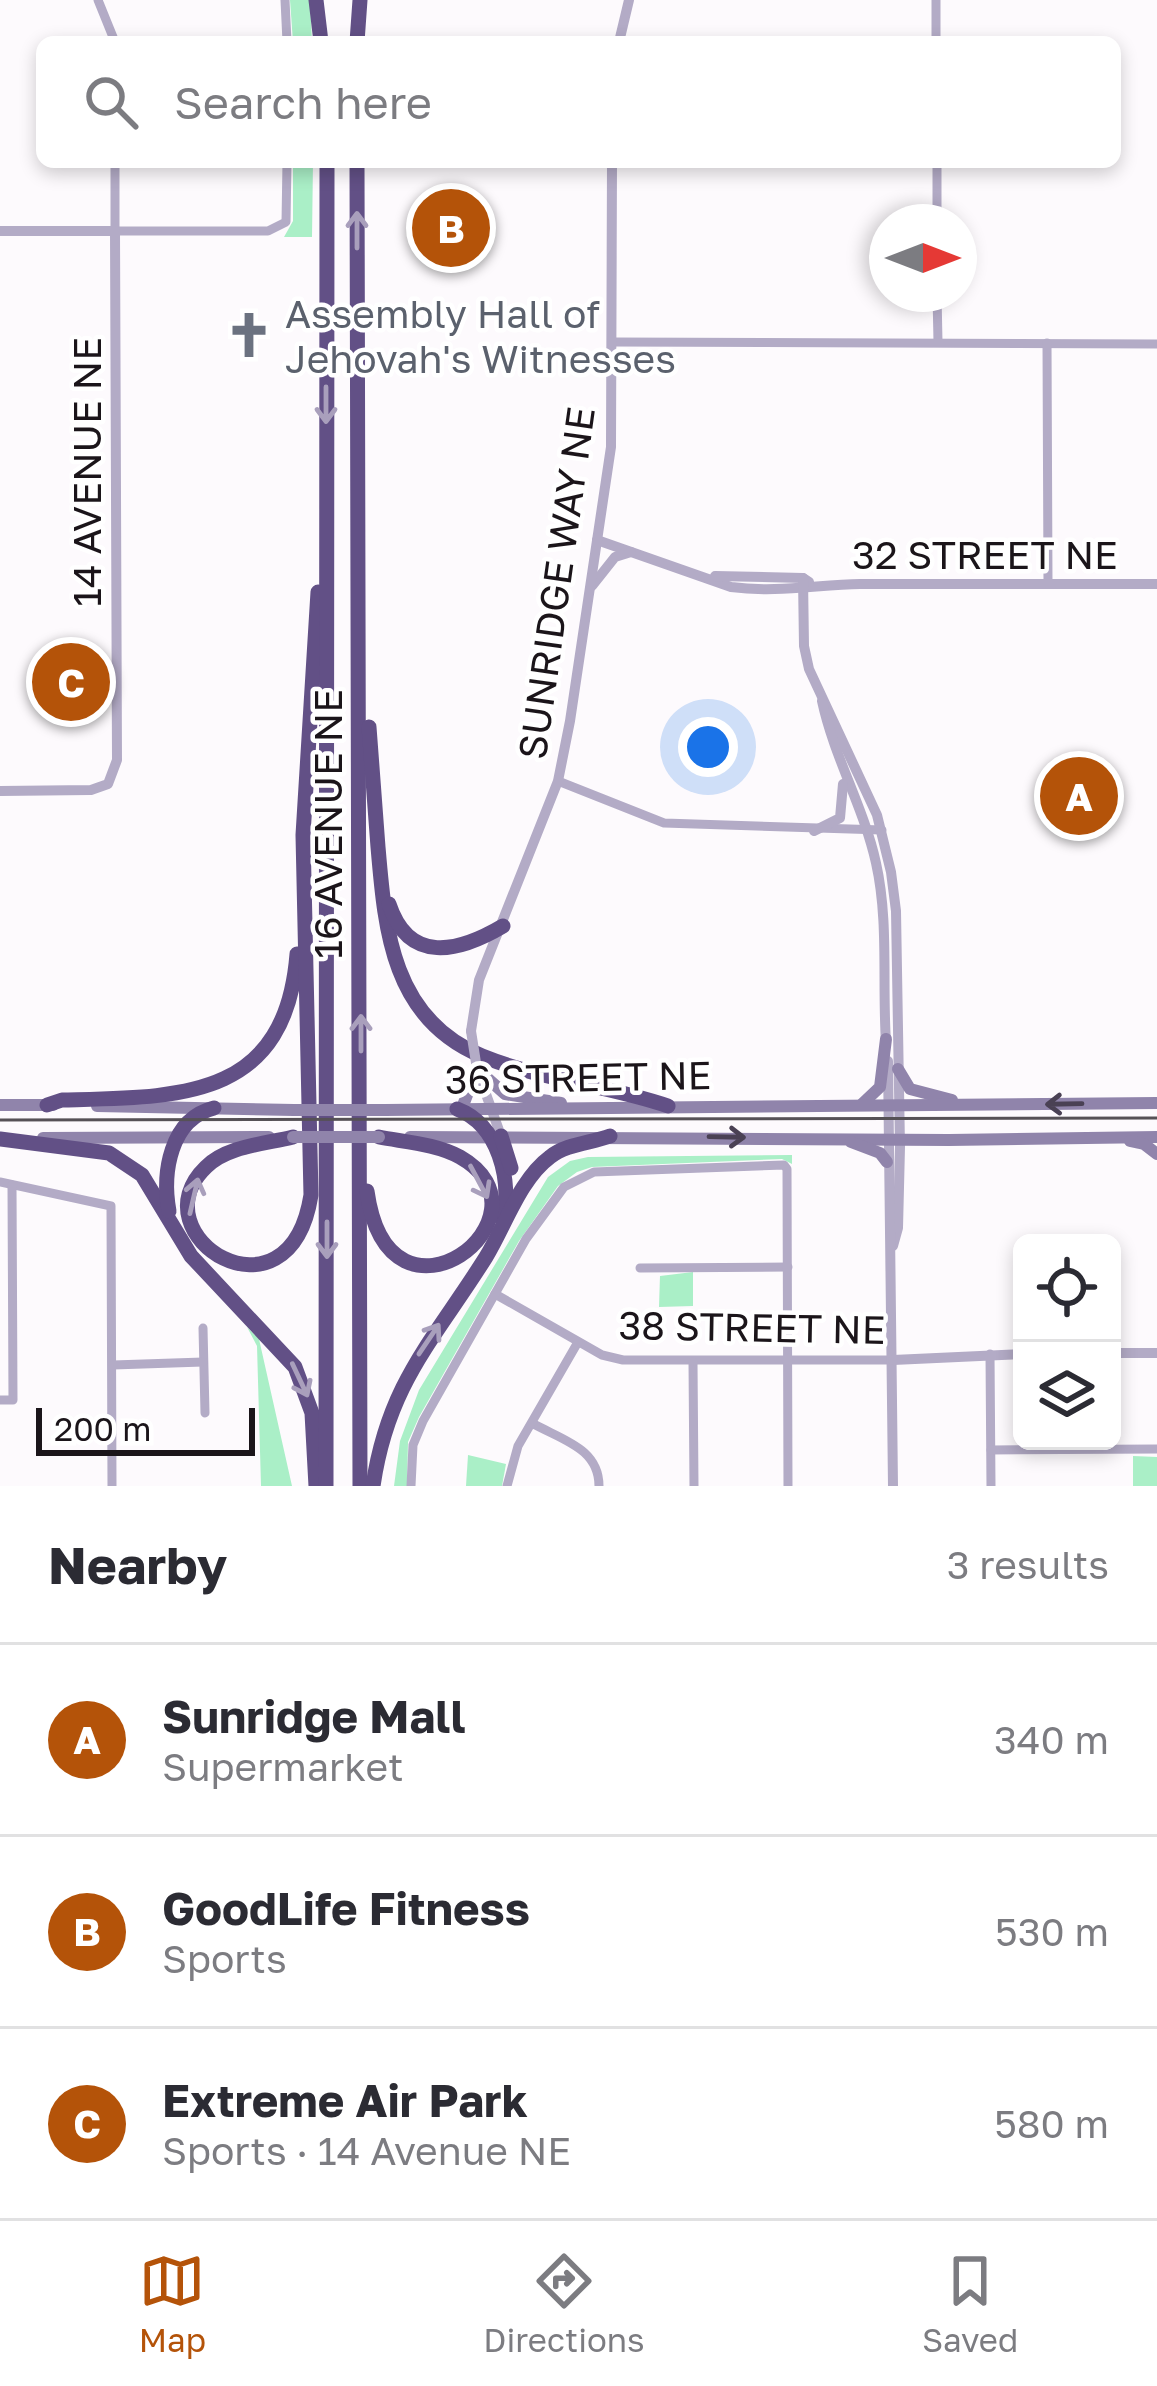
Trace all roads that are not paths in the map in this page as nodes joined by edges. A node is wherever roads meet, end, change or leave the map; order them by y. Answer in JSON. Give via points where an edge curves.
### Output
{"nodes":[{"id":1,"x":98,"y":0,"type":"edge"},
{"id":2,"x":285,"y":0,"type":"edge"},
{"id":3,"x":316,"y":0,"type":"edge"},
{"id":4,"x":326,"y":0,"type":"edge"},
{"id":5,"x":358,"y":0,"type":"edge"},
{"id":6,"x":629,"y":0,"type":"edge"},
{"id":7,"x":936,"y":0,"type":"edge"},
{"id":8,"x":113,"y":36,"type":"edge"},
{"id":9,"x":287,"y":36,"type":"edge"},
{"id":10,"x":323,"y":36,"type":"edge"},
{"id":11,"x":324,"y":36,"type":"edge"},
{"id":12,"x":357,"y":36,"type":"edge"},
{"id":13,"x":620,"y":36,"type":"edge"},
{"id":14,"x":936,"y":36,"type":"edge"},
{"id":15,"x":116,"y":168,"type":"edge"},
{"id":16,"x":287,"y":168,"type":"edge"},
{"id":17,"x":326,"y":168,"type":"edge"},
{"id":18,"x":357,"y":168,"type":"edge"},
{"id":19,"x":612,"y":168,"type":"edge"},
{"id":20,"x":937,"y":168,"type":"edge"},
{"id":21,"x":937,"y":204,"type":"edge"},
{"id":22,"x":0,"y":231,"type":"edge"},
{"id":23,"x":116,"y":231,"type":"junction"},
{"id":24,"x":937,"y":312,"type":"edge"},
{"id":25,"x":613,"y":341,"type":"junction"},
{"id":26,"x":938,"y":341,"type":"junction"},
{"id":27,"x":1047,"y":343,"type":"junction"},
{"id":28,"x":1157,"y":344,"type":"edge"},
{"id":29,"x":597,"y":540,"type":"junction"},
{"id":30,"x":633,"y":552,"type":"junction"},
{"id":31,"x":326,"y":577,"type":"junction"},
{"id":32,"x":1048,"y":584,"type":"junction"},
{"id":33,"x":1157,"y":584,"type":"edge"},
{"id":34,"x":807,"y":585,"type":"junction"},
{"id":35,"x":590,"y":588,"type":"junction"},
{"id":36,"x":359,"y":595,"type":"junction"},
{"id":37,"x":822,"y":701,"type":"junction"},
{"id":38,"x":842,"y":768,"type":"junction"},
{"id":39,"x":558,"y":781,"type":"junction"},
{"id":40,"x":0,"y":791,"type":"edge"},
{"id":41,"x":866,"y":830,"type":"junction"},
{"id":42,"x":882,"y":830,"type":"junction"},
{"id":43,"x":814,"y":831,"type":"junction"},
{"id":44,"x":381,"y":878,"type":"junction"},
{"id":45,"x":303,"y":910,"type":"junction"},
{"id":46,"x":503,"y":926,"type":"junction"},
{"id":47,"x":886,"y":1039,"type":"junction"},
{"id":48,"x":898,"y":1069,"type":"junction"},
{"id":49,"x":477,"y":1070,"type":"junction"},
{"id":50,"x":1157,"y":1103,"type":"edge"},
{"id":51,"x":0,"y":1105,"type":"edge"},
{"id":52,"x":47,"y":1105,"type":"junction"},
{"id":53,"x":861,"y":1105,"type":"junction"},
{"id":54,"x":893,"y":1105,"type":"junction"},
{"id":55,"x":971,"y":1105,"type":"junction"},
{"id":56,"x":569,"y":1106,"type":"junction"},
{"id":57,"x":668,"y":1106,"type":"junction"},
{"id":58,"x":214,"y":1108,"type":"junction"},
{"id":59,"x":460,"y":1108,"type":"junction"},
{"id":60,"x":490,"y":1108,"type":"junction"},
{"id":61,"x":361,"y":1116,"type":"junction"},
{"id":62,"x":495,"y":1136,"type":"junction"},
{"id":63,"x":610,"y":1136,"type":"junction"},
{"id":64,"x":292,"y":1137,"type":"junction"},
{"id":65,"x":379,"y":1137,"type":"junction"},
{"id":66,"x":1111,"y":1137,"type":"junction"},
{"id":67,"x":1157,"y":1137,"type":"edge"},
{"id":68,"x":178,"y":1138,"type":"junction"},
{"id":69,"x":844,"y":1138,"type":"junction"},
{"id":70,"x":0,"y":1139,"type":"edge"},
{"id":71,"x":893,"y":1139,"type":"junction"},
{"id":72,"x":1157,"y":1154,"type":"edge"},
{"id":73,"x":886,"y":1162,"type":"junction"},
{"id":74,"x":6,"y":1183,"type":"edge"},
{"id":75,"x":506,"y":1224,"type":"junction"},
{"id":76,"x":178,"y":1237,"type":"junction"},
{"id":77,"x":496,"y":1240,"type":"junction"},
{"id":78,"x":892,"y":1250,"type":"junction"},
{"id":79,"x":788,"y":1267,"type":"junction"},
{"id":80,"x":640,"y":1268,"type":"dead end"},
{"id":81,"x":496,"y":1294,"type":"junction"},
{"id":82,"x":203,"y":1328,"type":"dead end"},
{"id":83,"x":578,"y":1342,"type":"junction"},
{"id":84,"x":1121,"y":1353,"type":"edge"},
{"id":85,"x":1157,"y":1353,"type":"edge"},
{"id":86,"x":990,"y":1354,"type":"junction"},
{"id":87,"x":1013,"y":1354,"type":"edge"},
{"id":88,"x":788,"y":1360,"type":"junction"},
{"id":89,"x":893,"y":1360,"type":"junction"},
{"id":90,"x":203,"y":1362,"type":"junction"},
{"id":91,"x":693,"y":1362,"type":"junction"},
{"id":92,"x":113,"y":1365,"type":"junction"},
{"id":93,"x":0,"y":1400,"type":"edge"},
{"id":94,"x":205,"y":1413,"type":"dead end"},
{"id":95,"x":532,"y":1424,"type":"junction"},
{"id":96,"x":1157,"y":1449,"type":"edge"},
{"id":97,"x":991,"y":1450,"type":"junction"},
{"id":98,"x":112,"y":1486,"type":"edge"},
{"id":99,"x":316,"y":1486,"type":"edge"},
{"id":100,"x":326,"y":1486,"type":"edge"},
{"id":101,"x":360,"y":1486,"type":"edge"},
{"id":102,"x":373,"y":1486,"type":"edge"},
{"id":103,"x":411,"y":1486,"type":"edge"},
{"id":104,"x":507,"y":1486,"type":"edge"},
{"id":105,"x":599,"y":1486,"type":"edge"},
{"id":106,"x":694,"y":1486,"type":"edge"},
{"id":107,"x":788,"y":1486,"type":"edge"},
{"id":108,"x":893,"y":1486,"type":"edge"},
{"id":109,"x":991,"y":1486,"type":"edge"}],
"edges":[{"from":1,"to":8,"type":"street"},
{"from":2,"to":9,"type":"street"},
{"from":3,"to":10,"type":"highway"},
{"from":4,"to":11,"type":"highway"},
{"from":5,"to":12,"type":"highway"},
{"from":6,"to":13,"type":"street"},
{"from":7,"to":14,"type":"street"},
{"from":15,"to":23,"type":"street"},
{"from":16,"to":23,"type":"street","via":[[283,226]]},
{"from":17,"to":31,"type":"highway","name":"16 AVENUE NE","one_way":true},
{"from":36,"to":18,"type":"highway","name":"16 AVENUE NE","one_way":true},
{"from":19,"to":25,"type":"street","name":"SUNRIDGE WAY NE"},
{"from":20,"to":21,"type":"street"},
{"from":22,"to":23,"type":"street"},
{"from":23,"to":40,"type":"street","name":"14 AVENUE NE","via":[[117,760],[108,784],[91,790]]},
{"from":24,"to":26,"type":"street"},
{"from":25,"to":26,"type":"street"},
{"from":25,"to":29,"type":"street","name":"SUNRIDGE WAY NE","via":[[611,447]]},
{"from":26,"to":27,"type":"street"},
{"from":27,"to":28,"type":"street"},
{"from":27,"to":32,"type":"street"},
{"from":29,"to":30,"type":"street","name":"32 STREET NE"},
{"from":29,"to":35,"type":"street","name":"SUNRIDGE WAY NE"},
{"from":30,"to":34,"type":"street","name":"32 STREET NE","via":[[705,576]]},
{"from":30,"to":35,"type":"street","via":[[615,557]]},
{"from":31,"to":45,"type":"highway","via":[[316,595]]},
{"from":31,"to":100,"type":"highway","name":"16 AVENUE NE","one_way":true},
{"from":32,"to":33,"type":"street","name":"32 STREET NE"},
{"from":32,"to":34,"type":"street","name":"32 STREET NE"},
{"from":34,"to":37,"type":"street","via":[[804,646]]},
{"from":35,"to":39,"type":"street","name":"SUNRIDGE WAY NE"},
{"from":36,"to":44,"type":"highway"},
{"from":61,"to":36,"type":"highway","name":"16 AVENUE NE","one_way":true},
{"from":37,"to":38,"type":"street"},
{"from":37,"to":42,"type":"street"},
{"from":38,"to":41,"type":"street"},
{"from":38,"to":43,"type":"street","via":[[840,818]]},
{"from":39,"to":43,"type":"street","via":[[664,823]]},
{"from":39,"to":46,"type":"street","name":"SUNRIDGE WAY NE"},
{"from":41,"to":42,"type":"street"},
{"from":41,"to":43,"type":"street"},
{"from":41,"to":47,"type":"street","via":[[882,893]]},
{"from":42,"to":48,"type":"street","via":[[894,893]]},
{"from":44,"to":46,"type":"highway","via":[[397,923],[426,946],[453,948]]},
{"from":44,"to":57,"type":"highway","via":[[393,958],[443,1032],[483,1056]]},
{"from":45,"to":52,"type":"highway","via":[[287,1007],[267,1046],[238,1075],[166,1096]]},
{"from":45,"to":64,"type":"highway","one_way":true,"via":[[309,1205],[298,1237],[276,1258],[245,1266],[217,1257],[190,1219],[195,1180],[227,1154]]},
{"from":46,"to":49,"type":"street","name":"SUNRIDGE WAY NE","bridge":true,"via":[[479,980],[471,1031]]},
{"from":47,"to":53,"type":"main road","via":[[880,1087]]},
{"from":47,"to":54,"type":"street"},
{"from":48,"to":54,"type":"street"},
{"from":48,"to":55,"type":"main road","via":[[910,1089]]},
{"from":49,"to":56,"type":"main road","via":[[505,1094]]},
{"from":49,"to":59,"type":"main road"},
{"from":49,"to":60,"type":"street","name":"SUNRIDGE WAY NE"},
{"from":50,"to":55,"type":"main road","name":"36 STREET NE","one_way":true},
{"from":51,"to":52,"type":"main road","name":"36 STREET NE"},
{"from":52,"to":58,"type":"main road","name":"36 STREET NE"},
{"from":53,"to":54,"type":"main road","name":"36 STREET NE"},
{"from":53,"to":57,"type":"main road","name":"36 STREET NE"},
{"from":54,"to":55,"type":"main road","name":"36 STREET NE"},
{"from":54,"to":71,"type":"street"},
{"from":56,"to":57,"type":"main road","name":"36 STREET NE"},
{"from":56,"to":60,"type":"main road","name":"36 STREET NE"},
{"from":58,"to":59,"type":"main road","name":"36 STREET NE","bridge":true},
{"from":58,"to":68,"type":"highway","via":[[197,1114]]},
{"from":59,"to":60,"type":"main road","name":"36 STREET NE"},
{"from":59,"to":62,"type":"highway"},
{"from":60,"to":62,"type":"street","name":"SUNRIDGE WAY NE"},
{"from":65,"to":61,"type":"highway","one_way":true,"via":[[452,1154],[480,1175],[488,1224],[463,1257],[413,1263],[383,1239],[368,1198]]},
{"from":61,"to":101,"type":"highway","name":"16 AVENUE NE"},
{"from":62,"to":63,"type":"main road","name":"36 STREET NE"},
{"from":62,"to":65,"type":"main road","name":"36 STREET NE"},
{"from":62,"to":75,"type":"highway","via":[[508,1151],[513,1184]]},
{"from":62,"to":77,"type":"highway","via":[[506,1184]]},
{"from":63,"to":69,"type":"main road","name":"36 STREET NE","one_way":true},
{"from":63,"to":75,"type":"highway","via":[[549,1157]]},
{"from":64,"to":65,"type":"main road","name":"36 STREET NE","bridge":true},
{"from":64,"to":68,"type":"main road","name":"36 STREET NE"},
{"from":66,"to":67,"type":"main road","name":"36 STREET NE"},
{"from":66,"to":71,"type":"main road","name":"36 STREET NE"},
{"from":66,"to":72,"type":"main road"},
{"from":68,"to":70,"type":"main road","name":"36 STREET NE"},
{"from":68,"to":76,"type":"highway","via":[[166,1189]]},
{"from":69,"to":71,"type":"main road","name":"36 STREET NE"},
{"from":69,"to":73,"type":"main road"},
{"from":70,"to":76,"type":"highway","via":[[119,1157],[148,1183]]},
{"from":71,"to":73,"type":"street"},
{"from":71,"to":78,"type":"street"},
{"from":73,"to":78,"type":"street"},
{"from":74,"to":92,"type":"street","via":[[111,1206]]},
{"from":74,"to":93,"type":"street","via":[[13,1400]]},
{"from":75,"to":77,"type":"highway"},
{"from":76,"to":99,"type":"highway","one_way":true,"via":[[295,1366],[311,1413]]},
{"from":102,"to":77,"type":"highway","one_way":true,"via":[[406,1376]]},
{"from":78,"to":89,"type":"street"},
{"from":79,"to":80,"type":"street"},
{"from":79,"to":81,"type":"street","via":[[784,1165],[594,1172],[564,1187]]},
{"from":79,"to":88,"type":"street"},
{"from":81,"to":83,"type":"street","name":"38 STREET NE"},
{"from":81,"to":103,"type":"street","via":[[423,1421]]},
{"from":82,"to":90,"type":"street"},
{"from":83,"to":91,"type":"street","name":"38 STREET NE","via":[[622,1360]]},
{"from":83,"to":95,"type":"street"},
{"from":84,"to":85,"type":"street"},
{"from":86,"to":87,"type":"street","name":"38 STREET NE"},
{"from":86,"to":89,"type":"street","name":"38 STREET NE"},
{"from":86,"to":97,"type":"street"},
{"from":88,"to":89,"type":"street","name":"38 STREET NE"},
{"from":88,"to":91,"type":"street","name":"38 STREET NE"},
{"from":88,"to":107,"type":"street"},
{"from":89,"to":108,"type":"street"},
{"from":90,"to":92,"type":"street"},
{"from":90,"to":94,"type":"street"},
{"from":91,"to":106,"type":"street"},
{"from":92,"to":98,"type":"street"},
{"from":95,"to":104,"type":"street"},
{"from":95,"to":105,"type":"street","via":[[591,1456]]},
{"from":96,"to":97,"type":"street"},
{"from":97,"to":109,"type":"street"}]}
